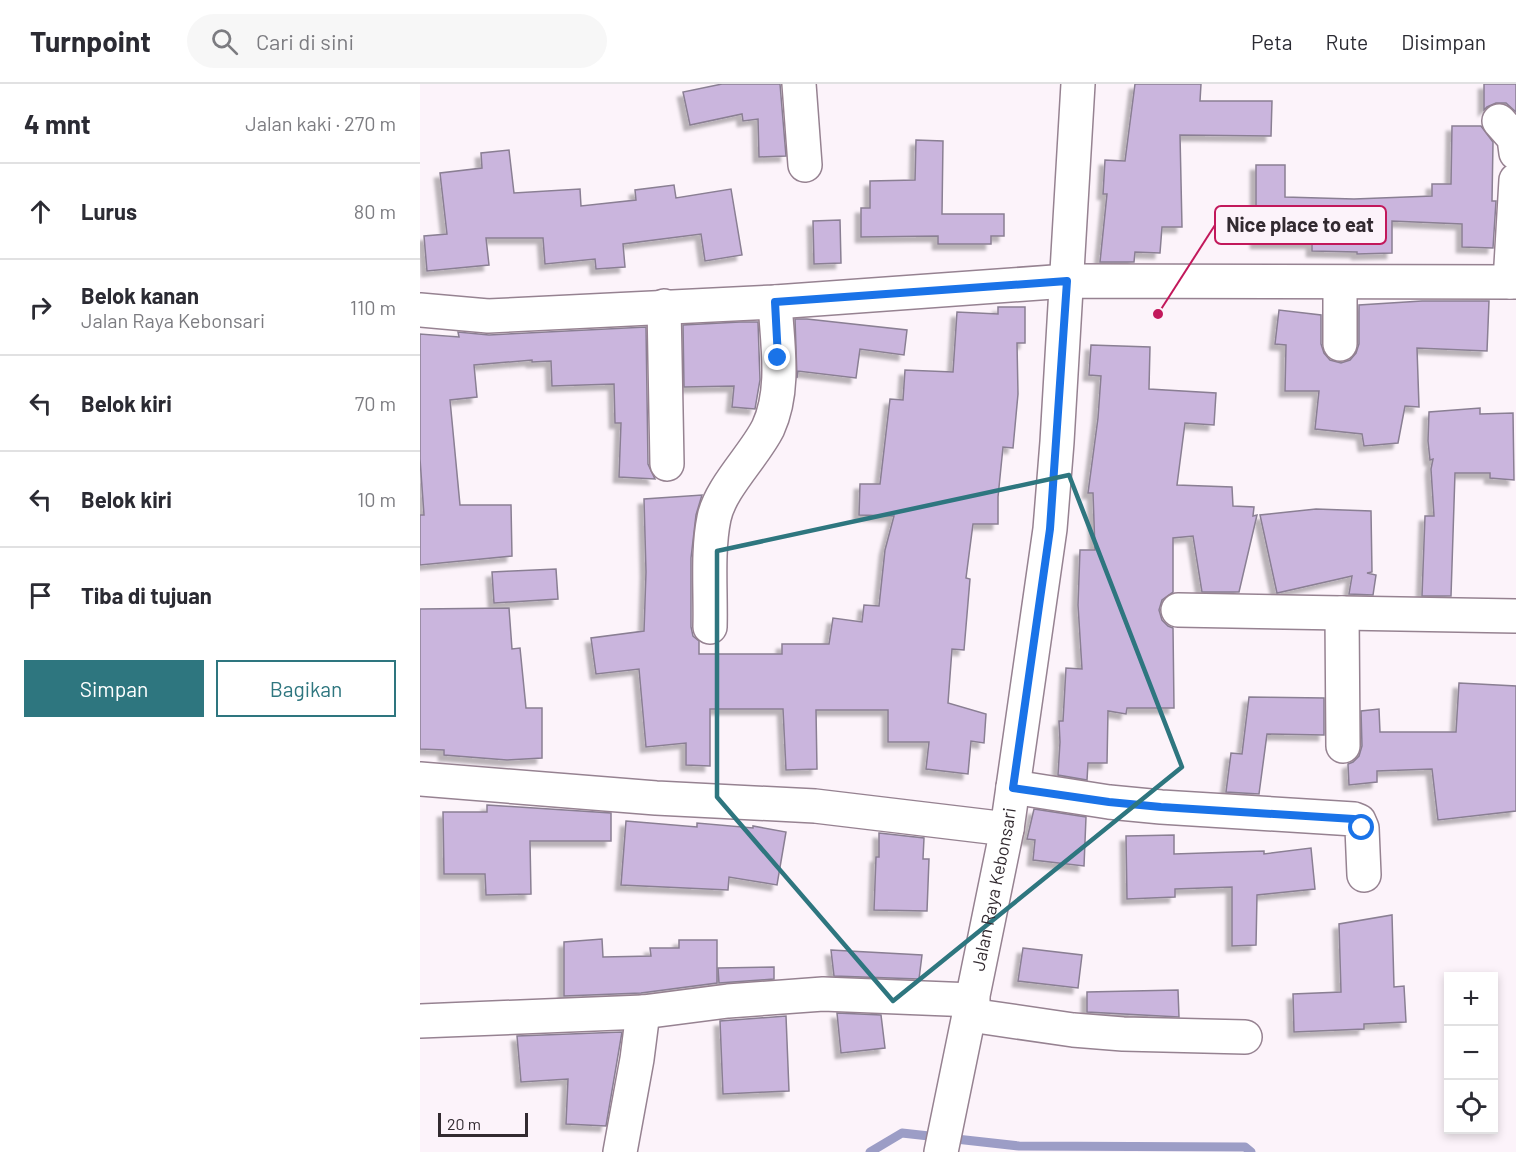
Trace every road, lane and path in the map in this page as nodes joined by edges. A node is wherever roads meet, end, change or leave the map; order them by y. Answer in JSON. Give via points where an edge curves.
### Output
{"nodes":[{"id":1,"x":799,"y":84,"type":"edge"},
{"id":2,"x":1078,"y":84,"type":"edge"},
{"id":3,"x":1499,"y":122,"type":"dead end"},
{"id":4,"x":1516,"y":153,"type":"edge"},
{"id":5,"x":804,"y":165,"type":"dead end"},
{"id":6,"x":1516,"y":180,"type":"edge"},
{"id":7,"x":1067,"y":281,"type":"junction"},
{"id":8,"x":1513,"y":282,"type":"edge"},
{"id":9,"x":1340,"y":283,"type":"junction"},
{"id":10,"x":775,"y":302,"type":"junction"},
{"id":11,"x":664,"y":306,"type":"junction"},
{"id":12,"x":420,"y":310,"type":"edge"},
{"id":13,"x":1340,"y":344,"type":"dead end"},
{"id":14,"x":667,"y":464,"type":"dead end"},
{"id":15,"x":1178,"y":610,"type":"dead end"},
{"id":16,"x":1342,"y":613,"type":"junction"},
{"id":17,"x":1516,"y":616,"type":"edge"},
{"id":18,"x":710,"y":627,"type":"dead end"},
{"id":19,"x":1343,"y":746,"type":"dead end"},
{"id":20,"x":420,"y":779,"type":"edge"},
{"id":21,"x":1013,"y":788,"type":"junction"},
{"id":22,"x":1007,"y":829,"type":"junction"},
{"id":23,"x":1364,"y":875,"type":"dead end"},
{"id":24,"x":972,"y":1007,"type":"junction"},
{"id":25,"x":643,"y":1012,"type":"junction"},
{"id":26,"x":420,"y":1021,"type":"edge"},
{"id":27,"x":1245,"y":1037,"type":"dead end"},
{"id":28,"x":620,"y":1152,"type":"edge"},
{"id":29,"x":940,"y":1152,"type":"edge"}],
"edges":[{"from":1,"to":5,"type":"street"},
{"from":2,"to":7,"type":"street","name":"Jalan Raya Kebonsari"},
{"from":3,"to":4,"type":"street","via":[[1514,138]]},
{"from":6,"to":8,"type":"street"},
{"from":7,"to":9,"type":"street"},
{"from":7,"to":10,"type":"street"},
{"from":7,"to":21,"type":"street","name":"Jalan Raya Kebonsari","via":[[1050,529]]},
{"from":8,"to":9,"type":"street"},
{"from":9,"to":13,"type":"street"},
{"from":10,"to":11,"type":"street"},
{"from":10,"to":18,"type":"street","via":[[778,395],[768,428],[714,516]]},
{"from":11,"to":12,"type":"street","via":[[488,316]]},
{"from":11,"to":14,"type":"street"},
{"from":15,"to":16,"type":"street"},
{"from":16,"to":17,"type":"street"},
{"from":16,"to":19,"type":"street"},
{"from":20,"to":22,"type":"street","via":[[814,806]]},
{"from":21,"to":22,"type":"street","name":"Jalan Raya Kebonsari"},
{"from":21,"to":23,"type":"street","via":[[1161,807],[1354,819],[1362,828]]},
{"from":22,"to":24,"type":"street","name":"Jalan Raya Kebonsari"},
{"from":24,"to":25,"type":"street","via":[[823,994]]},
{"from":24,"to":27,"type":"street","via":[[1073,1030]]},
{"from":24,"to":29,"type":"street","name":"Jalan Raya Kebonsari"},
{"from":25,"to":26,"type":"street"},
{"from":25,"to":28,"type":"street"}]}
